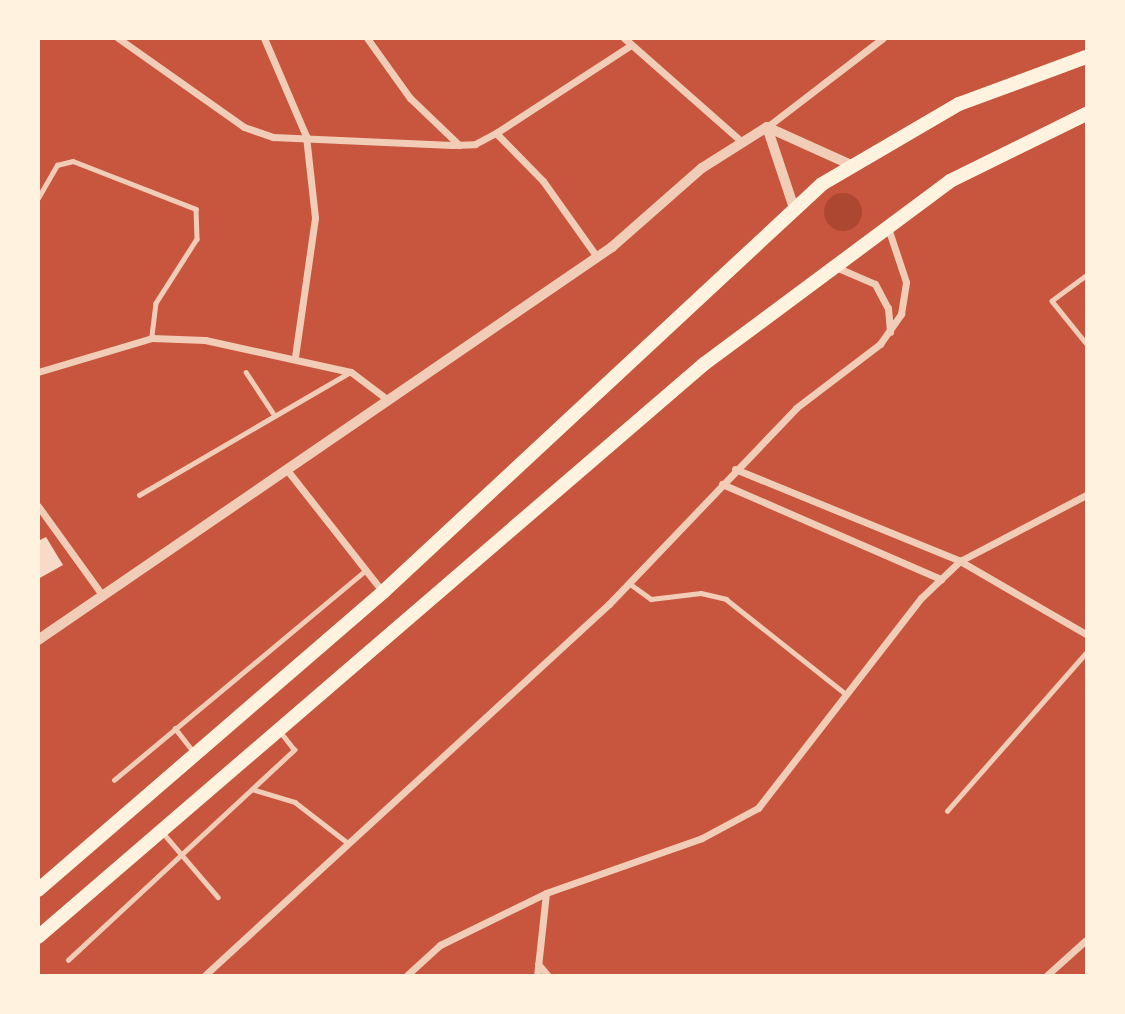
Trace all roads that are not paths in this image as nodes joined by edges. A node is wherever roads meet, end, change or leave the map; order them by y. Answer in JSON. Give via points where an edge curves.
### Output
{"nodes":[{"id":1,"x":118,"y":38,"type":"edge"},
{"id":2,"x":264,"y":38,"type":"edge"},
{"id":3,"x":367,"y":38,"type":"edge"},
{"id":4,"x":624,"y":38,"type":"edge"},
{"id":5,"x":866,"y":38,"type":"edge"},
{"id":6,"x":883,"y":38,"type":"edge"},
{"id":7,"x":631,"y":45,"type":"junction"},
{"id":8,"x":871,"y":47,"type":"junction"},
{"id":9,"x":1087,"y":57,"type":"edge"},
{"id":10,"x":1087,"y":114,"type":"edge"},
{"id":11,"x":767,"y":127,"type":"junction"},
{"id":12,"x":496,"y":133,"type":"junction"},
{"id":13,"x":306,"y":136,"type":"junction"},
{"id":14,"x":741,"y":141,"type":"junction"},
{"id":15,"x":459,"y":145,"type":"junction"},
{"id":16,"x":849,"y":164,"type":"junction"},
{"id":17,"x":38,"y":198,"type":"edge"},
{"id":18,"x":794,"y":208,"type":"junction"},
{"id":19,"x":887,"y":224,"type":"junction"},
{"id":20,"x":597,"y":257,"type":"junction"},
{"id":21,"x":830,"y":267,"type":"junction"},
{"id":22,"x":1087,"y":276,"type":"edge"},
{"id":23,"x":890,"y":332,"type":"junction"},
{"id":24,"x":152,"y":338,"type":"junction"},
{"id":25,"x":1087,"y":343,"type":"edge"},
{"id":26,"x":295,"y":356,"type":"junction"},
{"id":27,"x":38,"y":372,"type":"edge"},
{"id":28,"x":246,"y":372,"type":"dead end"},
{"id":29,"x":351,"y":372,"type":"junction"},
{"id":30,"x":388,"y":400,"type":"junction"},
{"id":31,"x":273,"y":413,"type":"junction"},
{"id":32,"x":735,"y":469,"type":"junction"},
{"id":33,"x":287,"y":470,"type":"junction"},
{"id":34,"x":722,"y":484,"type":"junction"},
{"id":35,"x":139,"y":495,"type":"dead end"},
{"id":36,"x":1087,"y":495,"type":"edge"},
{"id":37,"x":38,"y":506,"type":"edge"},
{"id":38,"x":960,"y":561,"type":"junction"},
{"id":39,"x":366,"y":570,"type":"junction"},
{"id":40,"x":941,"y":579,"type":"junction"},
{"id":41,"x":628,"y":583,"type":"junction"},
{"id":42,"x":383,"y":592,"type":"junction"},
{"id":43,"x":103,"y":596,"type":"junction"},
{"id":44,"x":1087,"y":635,"type":"edge"},
{"id":45,"x":38,"y":640,"type":"edge"},
{"id":46,"x":1087,"y":653,"type":"edge"},
{"id":47,"x":847,"y":694,"type":"junction"},
{"id":48,"x":175,"y":728,"type":"junction"},
{"id":49,"x":279,"y":729,"type":"junction"},
{"id":50,"x":195,"y":752,"type":"junction"},
{"id":51,"x":114,"y":780,"type":"dead end"},
{"id":52,"x":252,"y":789,"type":"junction"},
{"id":53,"x":947,"y":811,"type":"dead end"},
{"id":54,"x":162,"y":831,"type":"junction"},
{"id":55,"x":348,"y":844,"type":"junction"},
{"id":56,"x":182,"y":852,"type":"junction"},
{"id":57,"x":38,"y":890,"type":"edge"},
{"id":58,"x":546,"y":893,"type":"junction"},
{"id":59,"x":218,"y":897,"type":"dead end"},
{"id":60,"x":38,"y":937,"type":"edge"},
{"id":61,"x":1087,"y":940,"type":"edge"},
{"id":62,"x":68,"y":961,"type":"dead end"},
{"id":63,"x":538,"y":964,"type":"junction"},
{"id":64,"x":204,"y":975,"type":"edge"},
{"id":65,"x":406,"y":975,"type":"edge"},
{"id":66,"x":537,"y":975,"type":"edge"},
{"id":67,"x":548,"y":975,"type":"edge"},
{"id":68,"x":1046,"y":975,"type":"edge"}],
"edges":[{"from":1,"to":13,"type":"street","via":[[244,127],[273,137]]},
{"from":2,"to":13,"type":"street"},
{"from":3,"to":15,"type":"street","via":[[410,98]]},
{"from":4,"to":7,"type":"street"},
{"from":5,"to":8,"type":"lane"},
{"from":6,"to":8,"type":"street"},
{"from":7,"to":12,"type":"street"},
{"from":7,"to":14,"type":"street"},
{"from":8,"to":11,"type":"street"},
{"from":9,"to":16,"type":"highway","via":[[959,104]]},
{"from":10,"to":19,"type":"highway","via":[[992,158]]},
{"from":11,"to":14,"type":"street"},
{"from":11,"to":16,"type":"street"},
{"from":11,"to":18,"type":"street"},
{"from":12,"to":15,"type":"street"},
{"from":12,"to":20,"type":"street","via":[[543,181]]},
{"from":13,"to":15,"type":"street"},
{"from":13,"to":26,"type":"street","via":[[315,218]]},
{"from":14,"to":20,"type":"street"},
{"from":16,"to":18,"type":"highway"},
{"from":17,"to":24,"type":"lane","via":[[57,165],[73,161],[196,209],[197,239],[156,303]]},
{"from":18,"to":42,"type":"highway"},
{"from":19,"to":21,"type":"highway"},
{"from":19,"to":23,"type":"street","via":[[906,282],[901,314]]},
{"from":20,"to":30,"type":"street"},
{"from":21,"to":23,"type":"street","via":[[875,284],[888,308]]},
{"from":21,"to":49,"type":"highway","via":[[630,424]]},
{"from":22,"to":25,"type":"lane","via":[[1052,301]]},
{"from":23,"to":32,"type":"street","via":[[796,408]]},
{"from":24,"to":26,"type":"street"},
{"from":24,"to":27,"type":"street"},
{"from":26,"to":29,"type":"street"},
{"from":28,"to":31,"type":"lane"},
{"from":29,"to":30,"type":"street"},
{"from":29,"to":31,"type":"lane"},
{"from":30,"to":33,"type":"street"},
{"from":31,"to":35,"type":"lane"},
{"from":32,"to":34,"type":"street"},
{"from":32,"to":38,"type":"street"},
{"from":33,"to":39,"type":"street"},
{"from":33,"to":43,"type":"street"},
{"from":34,"to":40,"type":"street"},
{"from":34,"to":41,"type":"street"},
{"from":36,"to":38,"type":"street"},
{"from":37,"to":43,"type":"street"},
{"from":38,"to":40,"type":"street"},
{"from":38,"to":44,"type":"street"},
{"from":39,"to":42,"type":"street"},
{"from":39,"to":48,"type":"lane"},
{"from":40,"to":47,"type":"street"},
{"from":41,"to":47,"type":"lane","via":[[651,599],[701,593],[726,599]]},
{"from":41,"to":55,"type":"street"},
{"from":42,"to":50,"type":"highway"},
{"from":43,"to":45,"type":"street"},
{"from":46,"to":53,"type":"lane"},
{"from":47,"to":58,"type":"street","via":[[758,807],[702,838]]},
{"from":48,"to":50,"type":"lane"},
{"from":48,"to":51,"type":"lane"},
{"from":49,"to":52,"type":"lane","via":[[294,750]]},
{"from":49,"to":54,"type":"highway"},
{"from":50,"to":57,"type":"highway"},
{"from":52,"to":55,"type":"lane","via":[[295,802]]},
{"from":52,"to":56,"type":"lane"},
{"from":54,"to":56,"type":"lane"},
{"from":54,"to":60,"type":"highway"},
{"from":55,"to":64,"type":"street"},
{"from":56,"to":59,"type":"lane"},
{"from":56,"to":62,"type":"lane"},
{"from":58,"to":63,"type":"street"},
{"from":58,"to":65,"type":"street","via":[[439,945]]},
{"from":61,"to":68,"type":"street"},
{"from":63,"to":66,"type":"street"},
{"from":63,"to":67,"type":"street"}]}
